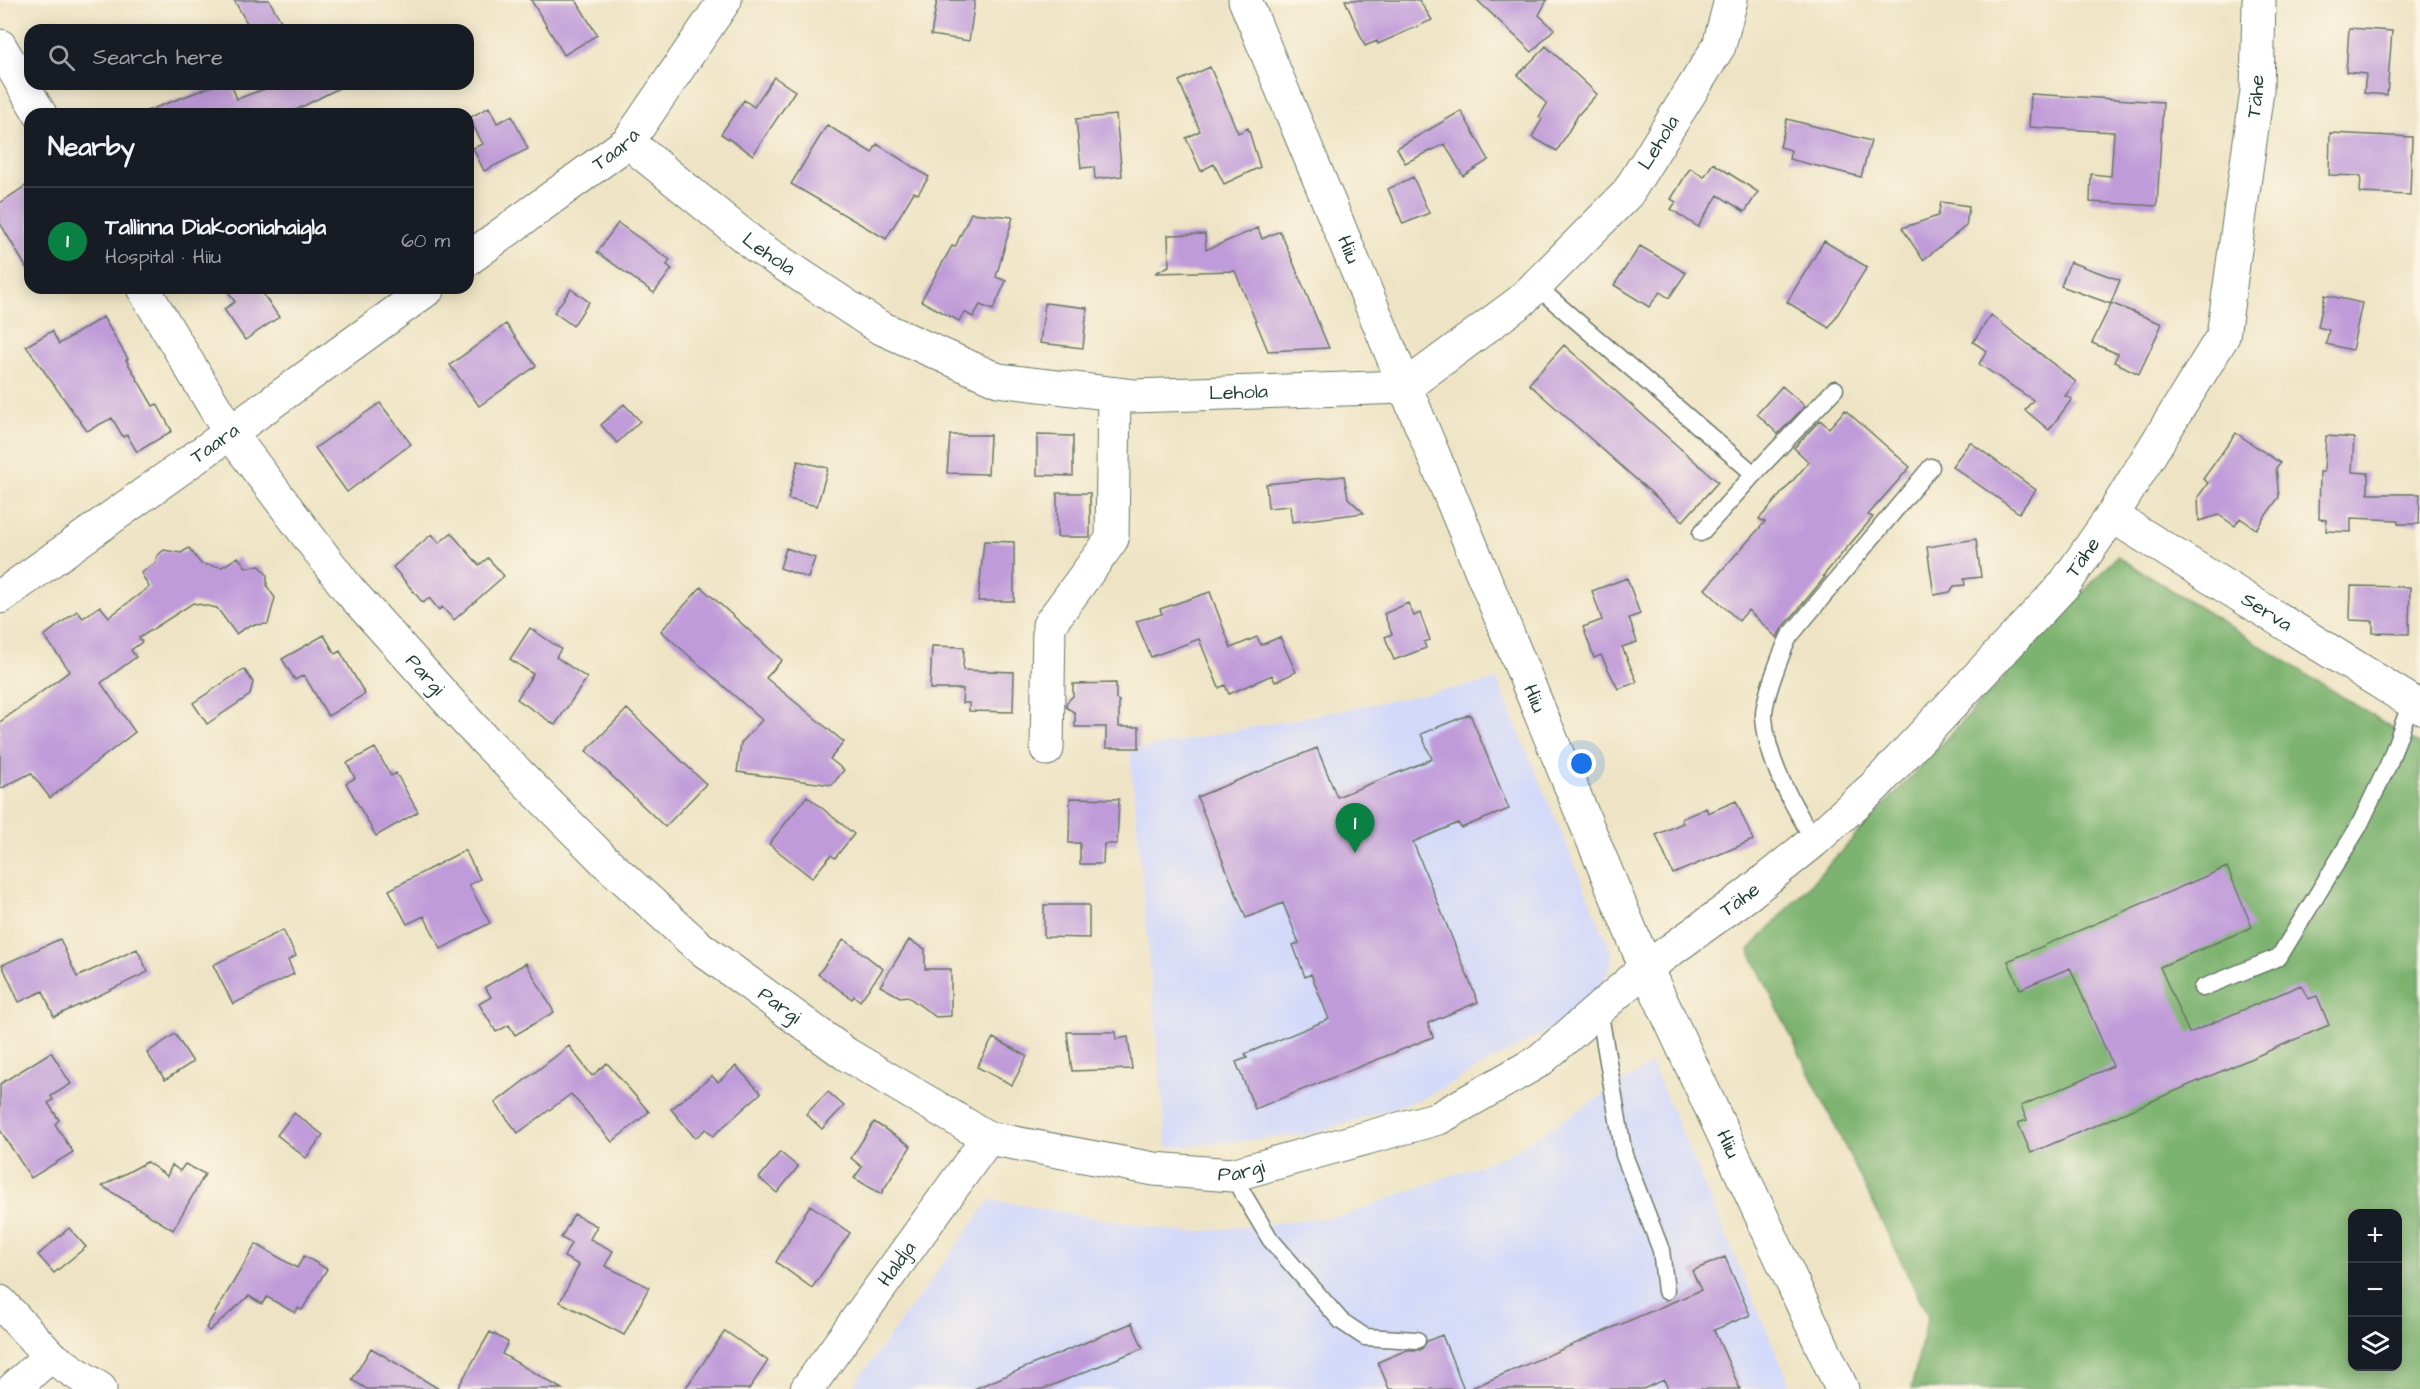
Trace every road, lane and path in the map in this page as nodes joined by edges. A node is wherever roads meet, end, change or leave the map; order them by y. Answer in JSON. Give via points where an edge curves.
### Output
{"nodes":[{"id":1,"x":725,"y":0,"type":"edge"},
{"id":2,"x":1245,"y":0,"type":"edge"},
{"id":3,"x":1731,"y":0,"type":"edge"},
{"id":4,"x":2259,"y":0,"type":"edge"},
{"id":5,"x":0,"y":46,"type":"edge"},
{"id":6,"x":24,"y":87,"type":"edge"},
{"id":7,"x":26,"y":90,"type":"edge"},
{"id":8,"x":36,"y":108,"type":"edge"},
{"id":9,"x":628,"y":142,"type":"junction"},
{"id":10,"x":474,"y":255,"type":"edge"},
{"id":11,"x":1536,"y":286,"type":"junction"},
{"id":12,"x":147,"y":294,"type":"edge"},
{"id":13,"x":421,"y":294,"type":"edge"},
{"id":14,"x":1405,"y":387,"type":"junction"},
{"id":15,"x":1835,"y":390,"type":"dead end"},
{"id":16,"x":1114,"y":394,"type":"junction"},
{"id":17,"x":230,"y":434,"type":"junction"},
{"id":18,"x":1931,"y":467,"type":"dead end"},
{"id":19,"x":1754,"y":474,"type":"junction"},
{"id":20,"x":2112,"y":516,"type":"junction"},
{"id":21,"x":1701,"y":533,"type":"dead end"},
{"id":22,"x":0,"y":597,"type":"edge"},
{"id":23,"x":2417,"y":698,"type":"edge"},
{"id":24,"x":1047,"y":749,"type":"dead end"},
{"id":25,"x":1814,"y":841,"type":"junction"},
{"id":26,"x":1646,"y":968,"type":"junction"},
{"id":27,"x":2202,"y":988,"type":"dead end"},
{"id":28,"x":1599,"y":1009,"type":"junction"},
{"id":29,"x":988,"y":1138,"type":"junction"},
{"id":30,"x":1232,"y":1175,"type":"junction"},
{"id":31,"x":1666,"y":1291,"type":"dead end"},
{"id":32,"x":0,"y":1302,"type":"edge"},
{"id":33,"x":1417,"y":1340,"type":"dead end"},
{"id":34,"x":50,"y":1356,"type":"junction"},
{"id":35,"x":13,"y":1389,"type":"edge"},
{"id":36,"x":100,"y":1389,"type":"edge"},
{"id":37,"x":807,"y":1389,"type":"edge"},
{"id":38,"x":1842,"y":1389,"type":"edge"}],
"edges":[{"from":1,"to":9,"type":"street","name":"Taara"},
{"from":2,"to":14,"type":"street","name":"Hiiu"},
{"from":3,"to":11,"type":"street","name":"Lehola","via":[[1719,46],[1627,194]]},
{"from":4,"to":20,"type":"street","name":"Tähe","via":[[2257,91],[2223,336]]},
{"from":5,"to":6,"type":"street"},
{"from":7,"to":8,"type":"street"},
{"from":9,"to":10,"type":"street","name":"Taara"},
{"from":9,"to":16,"type":"street","name":"Lehola","via":[[756,246],[879,327],[998,380]]},
{"from":11,"to":14,"type":"street","name":"Lehola"},
{"from":11,"to":19,"type":"lane"},
{"from":12,"to":17,"type":"street","name":"Pargi"},
{"from":13,"to":17,"type":"street","name":"Taara"},
{"from":14,"to":16,"type":"street","name":"Lehola"},
{"from":14,"to":26,"type":"street","name":"Hiiu"},
{"from":15,"to":19,"type":"lane"},
{"from":16,"to":24,"type":"street","via":[[1112,539],[1049,625]]},
{"from":17,"to":22,"type":"street","name":"Taara"},
{"from":17,"to":29,"type":"street","name":"Pargi","via":[[348,589],[472,727],[614,869],[699,947],[846,1054]]},
{"from":18,"to":25,"type":"lane","via":[[1789,637],[1777,663],[1764,715],[1776,772]]},
{"from":19,"to":21,"type":"lane"},
{"from":20,"to":23,"type":"street","name":"Serva"},
{"from":20,"to":25,"type":"street","name":"Tähe","via":[[2064,585],[1875,786]]},
{"from":23,"to":27,"type":"lane","via":[[2359,826],[2279,957]]},
{"from":25,"to":26,"type":"street","name":"Tähe"},
{"from":26,"to":28,"type":"street","name":"Pargi"},
{"from":26,"to":38,"type":"street","name":"Hiiu"},
{"from":28,"to":30,"type":"street","name":"Pargi","via":[[1539,1061],[1439,1118]]},
{"from":28,"to":31,"type":"lane","via":[[1624,1155],[1661,1250]]},
{"from":29,"to":30,"type":"street","name":"Pargi","via":[[1154,1169]]},
{"from":29,"to":37,"type":"street","name":"Haldja"},
{"from":30,"to":33,"type":"lane","via":[[1270,1239],[1341,1321],[1365,1337]]},
{"from":32,"to":34,"type":"street"},
{"from":34,"to":35,"type":"street"},
{"from":34,"to":36,"type":"street"}]}
